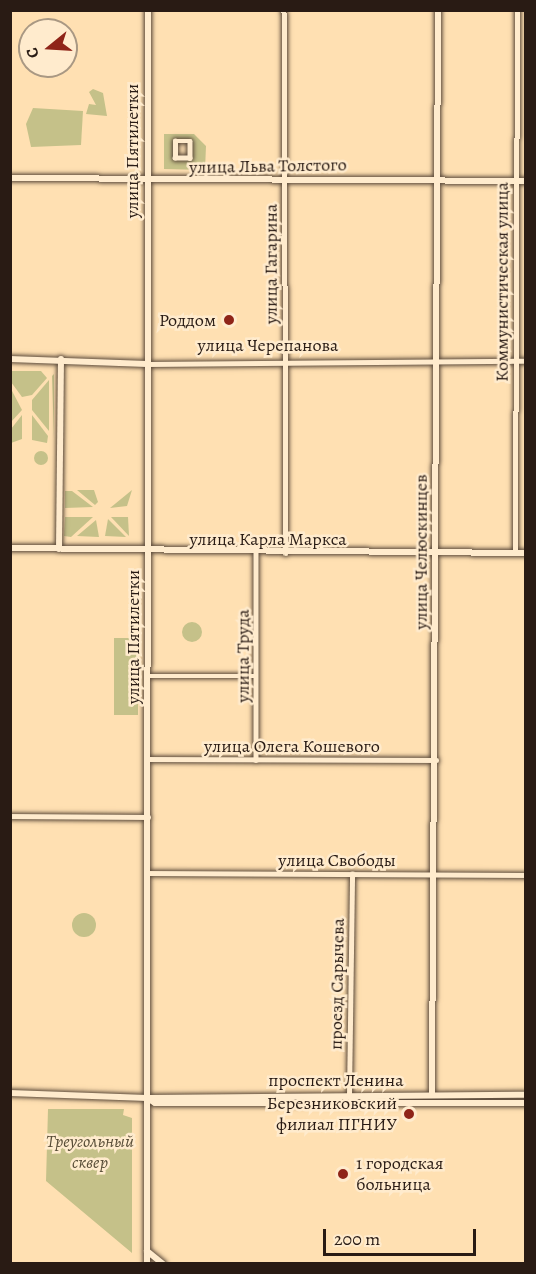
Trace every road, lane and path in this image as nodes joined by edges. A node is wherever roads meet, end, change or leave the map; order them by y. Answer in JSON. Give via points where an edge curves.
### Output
{"nodes":[{"id":1,"x":148,"y":10,"type":"edge"},
{"id":2,"x":284,"y":10,"type":"edge"},
{"id":3,"x":438,"y":10,"type":"edge"},
{"id":4,"x":517,"y":10,"type":"edge"},
{"id":5,"x":175,"y":158,"type":"joint"},
{"id":6,"x":10,"y":178,"type":"edge"},
{"id":7,"x":437,"y":180,"type":"junction"},
{"id":8,"x":525,"y":180,"type":"edge"},
{"id":9,"x":516,"y":181,"type":"junction"},
{"id":10,"x":147,"y":182,"type":"junction"},
{"id":11,"x":284,"y":183,"type":"junction"},
{"id":12,"x":10,"y":359,"type":"edge"},
{"id":13,"x":60,"y":359,"type":"junction"},
{"id":14,"x":286,"y":360,"type":"junction"},
{"id":15,"x":437,"y":360,"type":"junction"},
{"id":16,"x":516,"y":361,"type":"junction"},
{"id":17,"x":525,"y":361,"type":"edge"},
{"id":18,"x":147,"y":364,"type":"junction"},
{"id":19,"x":10,"y":548,"type":"edge"},
{"id":20,"x":59,"y":549,"type":"junction"},
{"id":21,"x":148,"y":551,"type":"junction"},
{"id":22,"x":256,"y":553,"type":"junction"},
{"id":23,"x":286,"y":553,"type":"junction"},
{"id":24,"x":515,"y":553,"type":"junction"},
{"id":25,"x":525,"y":553,"type":"edge"},
{"id":26,"x":436,"y":554,"type":"junction"},
{"id":27,"x":148,"y":676,"type":"junction"},
{"id":28,"x":256,"y":676,"type":"junction"},
{"id":29,"x":148,"y":759,"type":"junction"},
{"id":30,"x":256,"y":760,"type":"junction"},
{"id":31,"x":436,"y":760,"type":"junction"},
{"id":32,"x":10,"y":816,"type":"edge"},
{"id":33,"x":148,"y":817,"type":"junction"},
{"id":34,"x":148,"y":873,"type":"junction"},
{"id":35,"x":352,"y":874,"type":"junction"},
{"id":36,"x":435,"y":874,"type":"junction"},
{"id":37,"x":525,"y":875,"type":"edge"},
{"id":38,"x":10,"y":1094,"type":"edge"},
{"id":39,"x":432,"y":1094,"type":"junction"},
{"id":40,"x":349,"y":1095,"type":"junction"},
{"id":41,"x":525,"y":1095,"type":"edge"},
{"id":42,"x":147,"y":1098,"type":"junction"},
{"id":43,"x":525,"y":1103,"type":"edge"},
{"id":44,"x":147,"y":1251,"type":"junction"},
{"id":45,"x":147,"y":1263,"type":"edge"},
{"id":46,"x":163,"y":1263,"type":"edge"}],
"edges":[{"from":1,"to":10,"type":"main road","name":"улица Пятилетки"},
{"from":2,"to":11,"type":"street","name":"улица Гагарина"},
{"from":3,"to":7,"type":"main road","name":"улица Челюскинцев"},
{"from":4,"to":9,"type":"street","name":"Коммунистическая улица"},
{"from":5,"to":5,"type":"street","via":[[190,158],[190,141],[175,141]]},
{"from":6,"to":10,"type":"main road","name":"улица Льва Толстого"},
{"from":7,"to":9,"type":"main road","name":"улица Льва Толстого"},
{"from":7,"to":11,"type":"main road","name":"улица Льва Толстого"},
{"from":7,"to":15,"type":"main road","name":"улица Челюскинцев"},
{"from":8,"to":9,"type":"main road","name":"улица Льва Толстого"},
{"from":9,"to":16,"type":"street","name":"Коммунистическая улица"},
{"from":10,"to":11,"type":"main road","name":"улица Льва Толстого"},
{"from":10,"to":18,"type":"main road","name":"улица Пятилетки"},
{"from":11,"to":14,"type":"street","name":"улица Гагарина"},
{"from":12,"to":13,"type":"main road","name":"улица Черепанова"},
{"from":13,"to":18,"type":"main road","name":"улица Черепанова"},
{"from":13,"to":20,"type":"main road"},
{"from":14,"to":15,"type":"street","name":"улица Черепанова"},
{"from":14,"to":18,"type":"street","name":"улица Черепанова"},
{"from":14,"to":23,"type":"street","name":"улица Гагарина"},
{"from":15,"to":16,"type":"street","name":"улица Черепанова"},
{"from":15,"to":26,"type":"main road","name":"улица Челюскинцев"},
{"from":16,"to":17,"type":"street","name":"улица Черепанова"},
{"from":16,"to":24,"type":"street","name":"Коммунистическая улица"},
{"from":18,"to":21,"type":"main road","name":"улица Пятилетки"},
{"from":19,"to":20,"type":"main road","name":"улица Карла Маркса"},
{"from":20,"to":21,"type":"main road","name":"улица Карла Маркса"},
{"from":21,"to":22,"type":"main road","name":"улица Карла Маркса"},
{"from":21,"to":27,"type":"main road","name":"улица Пятилетки"},
{"from":22,"to":23,"type":"main road","name":"улица Карла Маркса"},
{"from":22,"to":28,"type":"street","name":"улица Труда"},
{"from":23,"to":26,"type":"main road","name":"улица Карла Маркса"},
{"from":24,"to":25,"type":"main road","name":"улица Карла Маркса"},
{"from":24,"to":26,"type":"main road","name":"улица Карла Маркса"},
{"from":26,"to":31,"type":"main road","name":"улица Челюскинцев"},
{"from":27,"to":28,"type":"street"},
{"from":27,"to":29,"type":"main road","name":"улица Пятилетки"},
{"from":28,"to":30,"type":"street","name":"улица Труда"},
{"from":29,"to":30,"type":"street","name":"улица Олега Кошевого"},
{"from":29,"to":33,"type":"main road","name":"улица Пятилетки"},
{"from":30,"to":31,"type":"street","name":"улица Олега Кошевого"},
{"from":31,"to":36,"type":"main road","name":"улица Челюскинцев"},
{"from":32,"to":33,"type":"street"},
{"from":33,"to":34,"type":"main road","name":"улица Пятилетки"},
{"from":34,"to":35,"type":"street","name":"улица Свободы"},
{"from":34,"to":42,"type":"main road","name":"улица Пятилетки"},
{"from":35,"to":36,"type":"street","name":"улица Свободы"},
{"from":35,"to":40,"type":"street","name":"проезд Сарычева"},
{"from":36,"to":37,"type":"street","name":"улица Свободы"},
{"from":36,"to":39,"type":"main road","name":"улица Челюскинцев"},
{"from":38,"to":42,"type":"main road","name":"проспект Ленина"},
{"from":39,"to":40,"type":"main road","name":"проспект Ленина"},
{"from":39,"to":41,"type":"main road","name":"проспект Ленина"},
{"from":40,"to":42,"type":"main road","name":"проспект Ленина"},
{"from":42,"to":43,"type":"main road","name":"проспект Ленина","via":[[155,1103]]},
{"from":42,"to":44,"type":"main road","name":"улица Пятилетки"},
{"from":44,"to":45,"type":"main road","name":"улица Пятилетки"},
{"from":44,"to":46,"type":"main road"}]}
